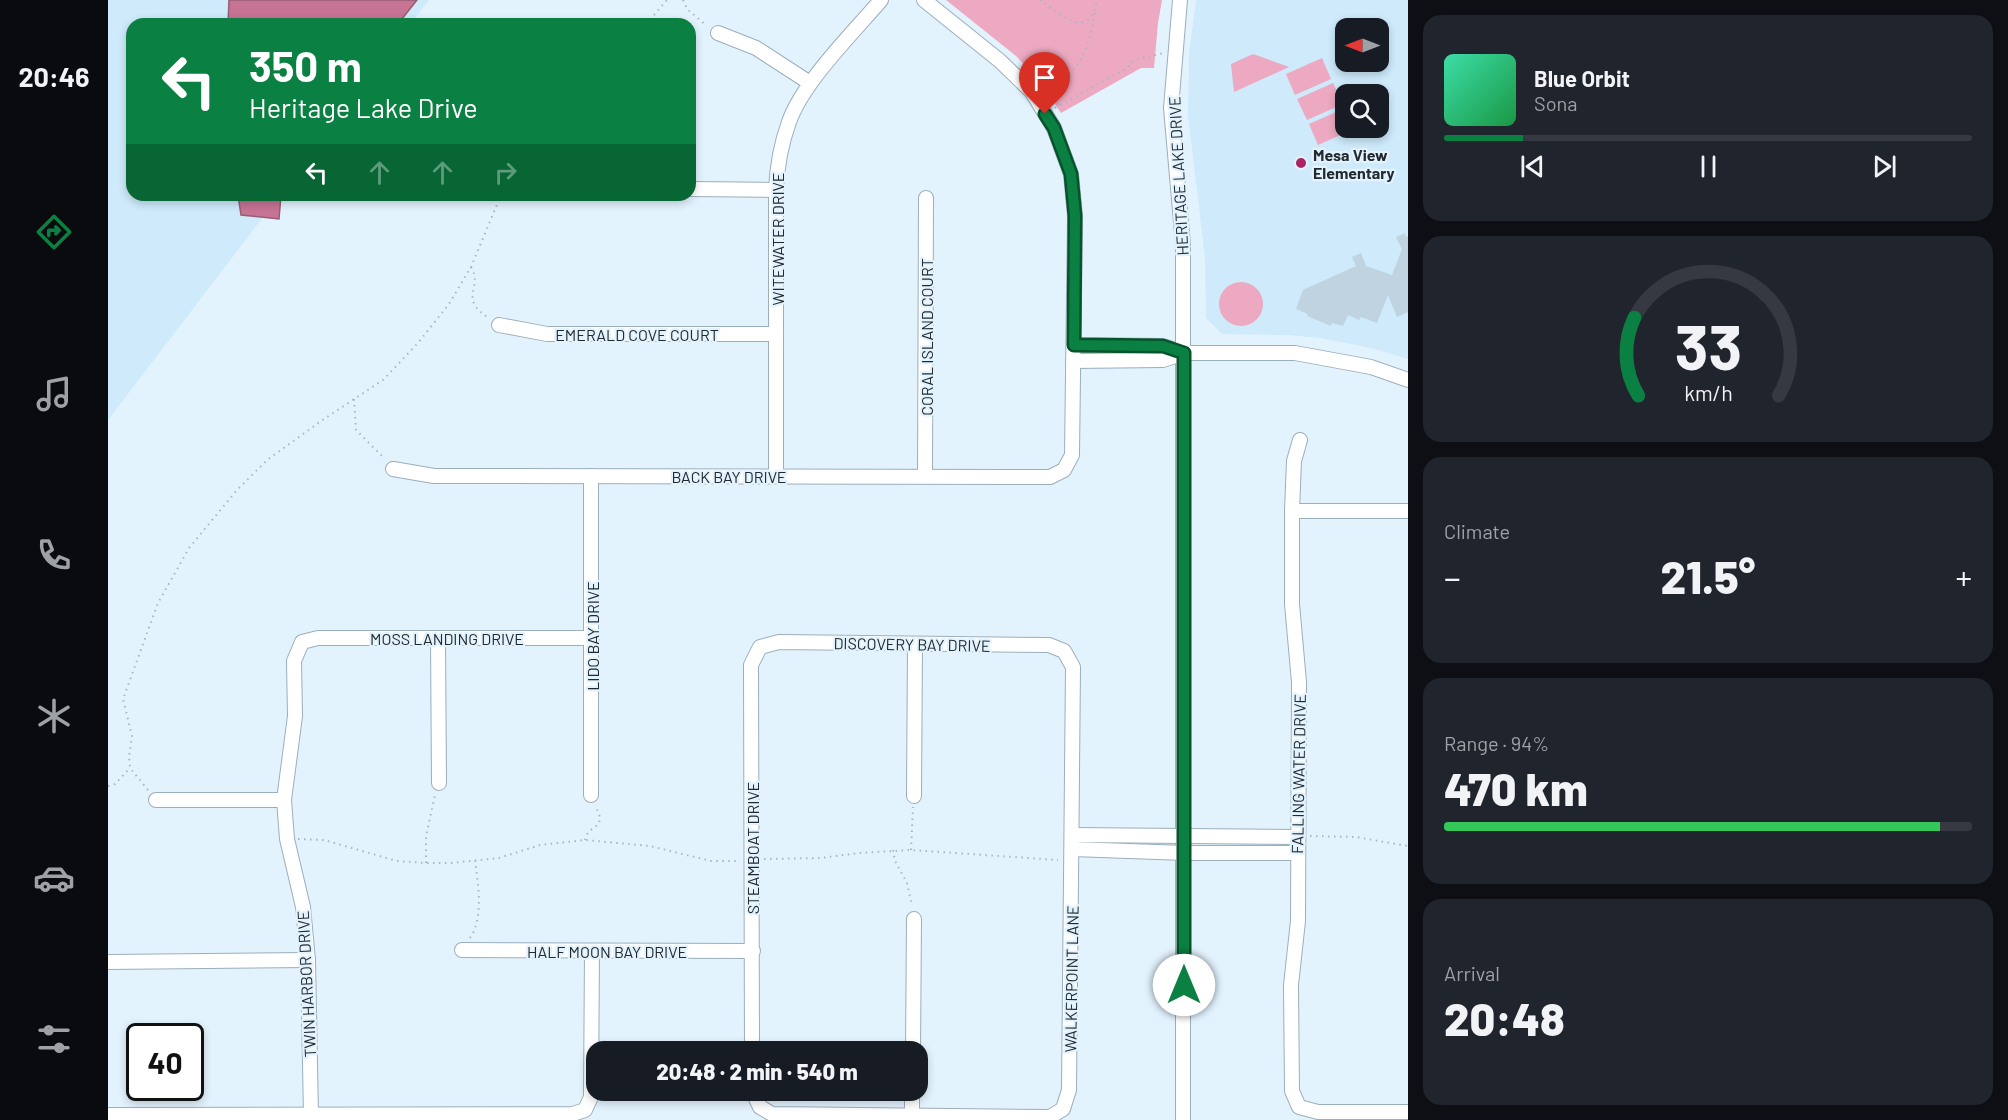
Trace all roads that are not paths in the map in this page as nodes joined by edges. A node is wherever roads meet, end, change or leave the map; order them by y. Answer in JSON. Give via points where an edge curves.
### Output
{"nodes":[{"id":1,"x":881,"y":0,"type":"edge"},
{"id":2,"x":924,"y":0,"type":"edge"},
{"id":3,"x":1180,"y":0,"type":"edge"},
{"id":4,"x":718,"y":33,"type":"road end"},
{"id":5,"x":810,"y":83,"type":"junction"},
{"id":6,"x":696,"y":189,"type":"edge"},
{"id":7,"x":776,"y":190,"type":"junction"},
{"id":8,"x":926,"y":198,"type":"dead end"},
{"id":9,"x":499,"y":325,"type":"road end"},
{"id":10,"x":776,"y":334,"type":"junction"},
{"id":11,"x":1074,"y":345,"type":"junction"},
{"id":12,"x":1184,"y":353,"type":"junction"},
{"id":13,"x":1073,"y":361,"type":"junction"},
{"id":14,"x":1408,"y":380,"type":"edge"},
{"id":15,"x":1300,"y":440,"type":"dead end"},
{"id":16,"x":393,"y":469,"type":"road end"},
{"id":17,"x":591,"y":476,"type":"junction"},
{"id":18,"x":777,"y":476,"type":"junction"},
{"id":19,"x":925,"y":476,"type":"junction"},
{"id":20,"x":1292,"y":511,"type":"junction"},
{"id":21,"x":1408,"y":511,"type":"edge"},
{"id":22,"x":438,"y":638,"type":"junction"},
{"id":23,"x":592,"y":638,"type":"junction"},
{"id":24,"x":302,"y":642,"type":"joint"},
{"id":25,"x":915,"y":644,"type":"junction"},
{"id":26,"x":760,"y":647,"type":"joint"},
{"id":27,"x":1064,"y":651,"type":"joint"},
{"id":28,"x":439,"y":783,"type":"road end"},
{"id":29,"x":591,"y":795,"type":"road end"},
{"id":30,"x":914,"y":796,"type":"road end"},
{"id":31,"x":156,"y":800,"type":"road end"},
{"id":32,"x":284,"y":800,"type":"junction"},
{"id":33,"x":1185,"y":836,"type":"junction"},
{"id":34,"x":1298,"y":837,"type":"junction"},
{"id":35,"x":1072,"y":848,"type":"junction"},
{"id":36,"x":1185,"y":853,"type":"junction"},
{"id":37,"x":1298,"y":853,"type":"junction"},
{"id":38,"x":914,"y":920,"type":"road end"},
{"id":39,"x":462,"y":950,"type":"road end"},
{"id":40,"x":592,"y":951,"type":"junction"},
{"id":41,"x":753,"y":951,"type":"junction"},
{"id":42,"x":308,"y":960,"type":"junction"},
{"id":43,"x":108,"y":962,"type":"edge"},
{"id":44,"x":752,"y":1041,"type":"edge"},
{"id":45,"x":912,"y":1041,"type":"edge"},
{"id":46,"x":757,"y":1101,"type":"edge"},
{"id":47,"x":912,"y":1101,"type":"edge"},
{"id":48,"x":1408,"y":1112,"type":"edge"},
{"id":49,"x":108,"y":1115,"type":"edge"},
{"id":50,"x":310,"y":1115,"type":"junction"},
{"id":51,"x":912,"y":1115,"type":"junction"},
{"id":52,"x":453,"y":1117,"type":"edge"},
{"id":53,"x":469,"y":1117,"type":"edge"},
{"id":54,"x":1184,"y":1120,"type":"edge"}],
"edges":[{"from":1,"to":5,"type":"street","name":"WITEWATER DRIVE"},
{"from":2,"to":11,"type":"street","via":[[1032,92],[1054,128],[1071,174],[1075,216]]},
{"from":3,"to":12,"type":"street","name":"HERITAGE LAKE DRIVE","via":[[1172,108],[1183,245]]},
{"from":4,"to":5,"type":"street","via":[[756,48]]},
{"from":5,"to":7,"type":"street","name":"WITEWATER DRIVE","via":[[789,120],[777,160]]},
{"from":6,"to":7,"type":"street"},
{"from":7,"to":10,"type":"street","name":"WITEWATER DRIVE"},
{"from":8,"to":19,"type":"street","name":"CORAL ISLAND COURT"},
{"from":9,"to":10,"type":"street","name":"EMERALD COVE COURT","via":[[547,334]]},
{"from":10,"to":18,"type":"street","name":"WITEWATER DRIVE"},
{"from":11,"to":12,"type":"street","via":[[1163,346]]},
{"from":11,"to":13,"type":"street"},
{"from":12,"to":13,"type":"street","via":[[1163,360]]},
{"from":12,"to":14,"type":"street","via":[[1296,353],[1371,367]]},
{"from":12,"to":33,"type":"street","name":"HERITAGE LAKE DRIVE"},
{"from":13,"to":19,"type":"street","name":"BACK BAY DRIVE","via":[[1072,455],[1064,470],[1050,477]]},
{"from":15,"to":20,"type":"street","name":"FALLING WATER DRIVE","via":[[1294,461]]},
{"from":16,"to":17,"type":"street","name":"BACK BAY DRIVE","via":[[434,476]]},
{"from":17,"to":18,"type":"street","name":"BACK BAY DRIVE"},
{"from":17,"to":23,"type":"street","name":"LIDO BAY DRIVE"},
{"from":18,"to":19,"type":"street","name":"BACK BAY DRIVE"},
{"from":20,"to":21,"type":"street"},
{"from":20,"to":34,"type":"street","name":"FALLING WATER DRIVE","via":[[1292,604],[1299,682]]},
{"from":22,"to":23,"type":"street","name":"MOSS LANDING DRIVE"},
{"from":22,"to":24,"type":"street","name":"MOSS LANDING DRIVE","via":[[318,638]]},
{"from":22,"to":28,"type":"street"},
{"from":23,"to":29,"type":"street","name":"LIDO BAY DRIVE"},
{"from":24,"to":32,"type":"street","name":"TWIN HARBOR DRIVE","via":[[294,661],[295,716]]},
{"from":25,"to":26,"type":"street","name":"DISCOVERY BAY DRIVE","via":[[779,642]]},
{"from":25,"to":27,"type":"street","name":"DISCOVERY BAY DRIVE","via":[[1049,645]]},
{"from":25,"to":30,"type":"street"},
{"from":26,"to":41,"type":"street","name":"STEAMBOAT DRIVE","via":[[751,665]]},
{"from":27,"to":35,"type":"street","name":"WALKERPOINT LANE","via":[[1073,666]]},
{"from":31,"to":32,"type":"street"},
{"from":32,"to":42,"type":"street","name":"TWIN HARBOR DRIVE","via":[[286,839],[303,906]]},
{"from":33,"to":34,"type":"street"},
{"from":33,"to":35,"type":"street"},
{"from":33,"to":36,"type":"street","name":"HERITAGE LAKE DRIVE"},
{"from":34,"to":37,"type":"street","name":"FALLING WATER DRIVE"},
{"from":35,"to":36,"type":"street"},
{"from":35,"to":51,"type":"street","name":"WALKERPOINT LANE","via":[[1070,1090],[1063,1109],[1050,1117]]},
{"from":36,"to":37,"type":"street"},
{"from":36,"to":54,"type":"street","name":"HERITAGE LAKE DRIVE"},
{"from":37,"to":48,"type":"street","name":"FALLING WATER DRIVE","via":[[1299,921],[1291,997],[1292,1091],[1299,1107],[1318,1112]]},
{"from":38,"to":45,"type":"street"},
{"from":39,"to":40,"type":"street","name":"HALF MOON BAY DRIVE"},
{"from":40,"to":41,"type":"street","name":"HALF MOON BAY DRIVE"},
{"from":40,"to":53,"type":"street","via":[[591,1097],[585,1110],[573,1114]]},
{"from":41,"to":44,"type":"street","name":"STEAMBOAT DRIVE"},
{"from":42,"to":43,"type":"street"},
{"from":42,"to":50,"type":"street","name":"TWIN HARBOR DRIVE"},
{"from":46,"to":51,"type":"street","via":[[772,1114]]},
{"from":47,"to":51,"type":"street"},
{"from":49,"to":50,"type":"street"},
{"from":50,"to":52,"type":"street"},
{"from":52,"to":53,"type":"street"}]}
